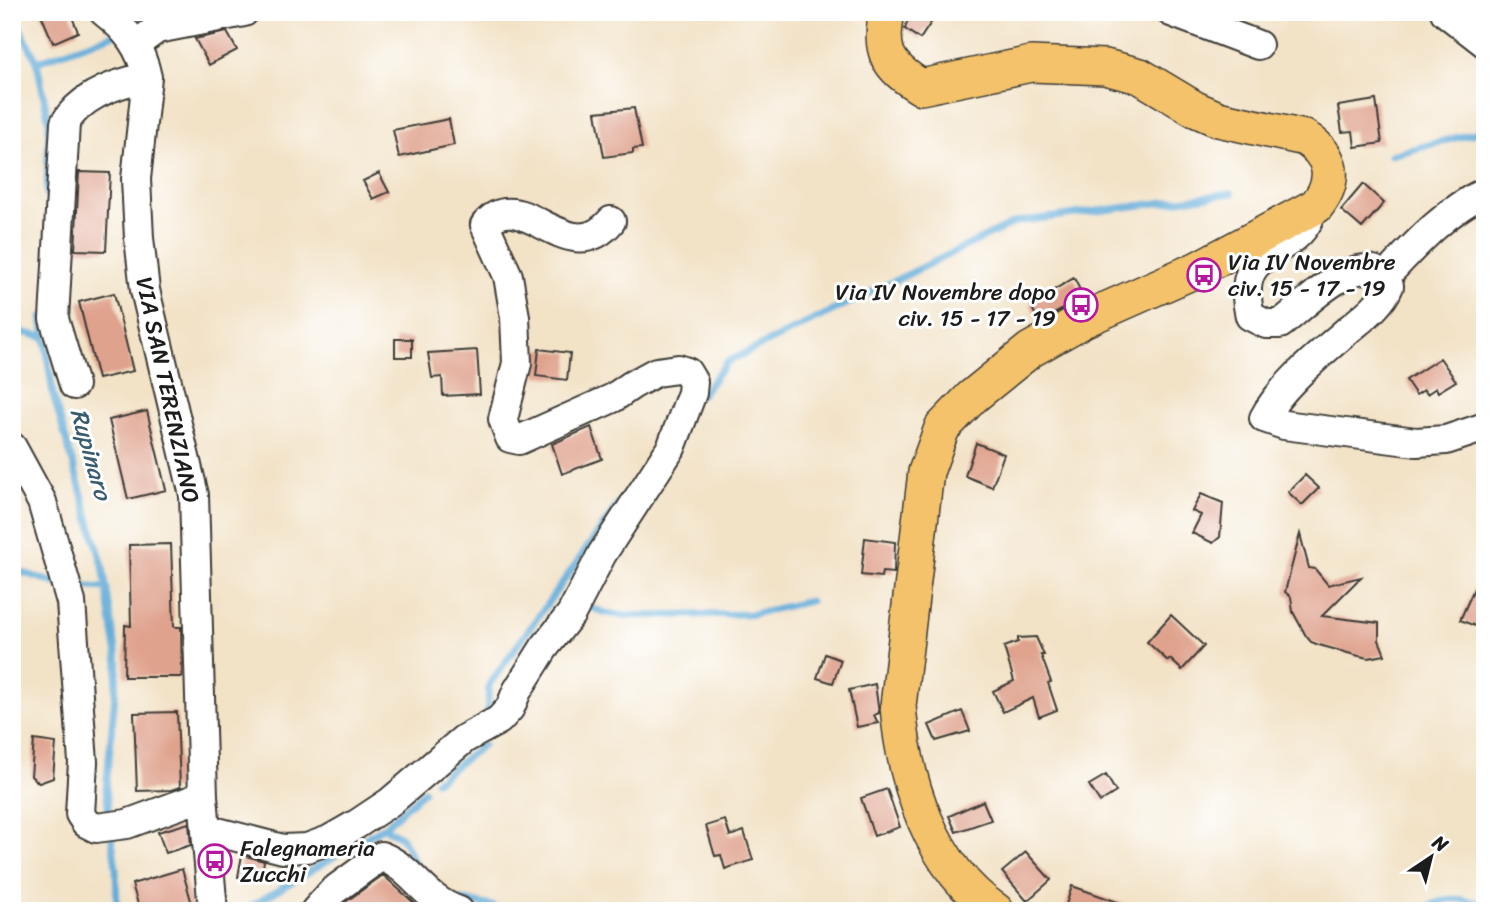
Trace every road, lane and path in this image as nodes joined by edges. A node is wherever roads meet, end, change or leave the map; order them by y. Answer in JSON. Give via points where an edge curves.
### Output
{"nodes":[{"id":1,"x":104,"y":12,"type":"edge"},
{"id":2,"x":244,"y":12,"type":"edge"},
{"id":3,"x":887,"y":12,"type":"edge"},
{"id":4,"x":1171,"y":12,"type":"edge"},
{"id":5,"x":1445,"y":12,"type":"edge"},
{"id":6,"x":1485,"y":43,"type":"edge"},
{"id":7,"x":135,"y":45,"type":"junction"},
{"id":8,"x":1258,"y":45,"type":"dead end"},
{"id":9,"x":147,"y":77,"type":"junction"},
{"id":10,"x":1485,"y":192,"type":"edge"},
{"id":11,"x":1310,"y":209,"type":"junction"},
{"id":12,"x":611,"y":221,"type":"dead end"},
{"id":13,"x":1385,"y":277,"type":"junction"},
{"id":14,"x":74,"y":385,"type":"dead end"},
{"id":15,"x":1485,"y":427,"type":"edge"},
{"id":16,"x":12,"y":447,"type":"edge"},
{"id":17,"x":203,"y":796,"type":"junction"},
{"id":18,"x":206,"y":829,"type":"junction"},
{"id":19,"x":213,"y":911,"type":"edge"},
{"id":20,"x":315,"y":911,"type":"edge"},
{"id":21,"x":459,"y":911,"type":"edge"},
{"id":22,"x":996,"y":911,"type":"edge"}],
"edges":[{"from":1,"to":7,"type":"street","name":"VIA SAN TERENZIANO"},
{"from":2,"to":7,"type":"street","via":[[157,29]]},
{"from":3,"to":11,"type":"main road","via":[[884,48],[900,74],[921,87],[1031,64],[1105,67],[1140,76],[1218,119],[1304,138],[1316,146],[1329,169],[1324,195]]},
{"from":4,"to":8,"type":"street"},
{"from":5,"to":6,"type":"street"},
{"from":7,"to":9,"type":"street","name":"VIA SAN TERENZIANO"},
{"from":9,"to":14,"type":"street","via":[[98,94],[75,109],[65,123],[54,319]]},
{"from":9,"to":17,"type":"street","name":"VIA SAN TERENZIANO","via":[[136,179],[139,238],[145,290],[194,495]]},
{"from":10,"to":13,"type":"street","via":[[1449,214]]},
{"from":11,"to":13,"type":"street","via":[[1302,230],[1260,260],[1247,283],[1250,316],[1266,324],[1280,324],[1328,284],[1360,268]]},
{"from":11,"to":22,"type":"main road","via":[[1030,350],[942,428],[926,472],[898,706],[900,735],[909,779],[944,860]]},
{"from":12,"to":18,"type":"street","via":[[587,237],[566,237],[508,211],[492,216],[485,225],[508,276],[515,317],[517,363],[503,419],[510,438],[519,440],[594,408],[656,372],[678,369],[687,372],[693,382],[671,448],[510,708],[499,720],[464,739],[390,802],[329,840],[307,848],[283,849]]},
{"from":13,"to":15,"type":"street","via":[[1389,286],[1384,299],[1321,353],[1264,418],[1284,425],[1416,442],[1446,440]]},
{"from":16,"to":17,"type":"street","via":[[42,502],[71,602],[83,762],[80,814],[96,828],[127,824]]},
{"from":17,"to":18,"type":"street","name":"VIA SAN TERENZIANO"},
{"from":18,"to":19,"type":"street","name":"VIA SAN TERENZIANO"},
{"from":20,"to":21,"type":"street","via":[[333,891],[381,856],[395,862],[436,901]]}]}
